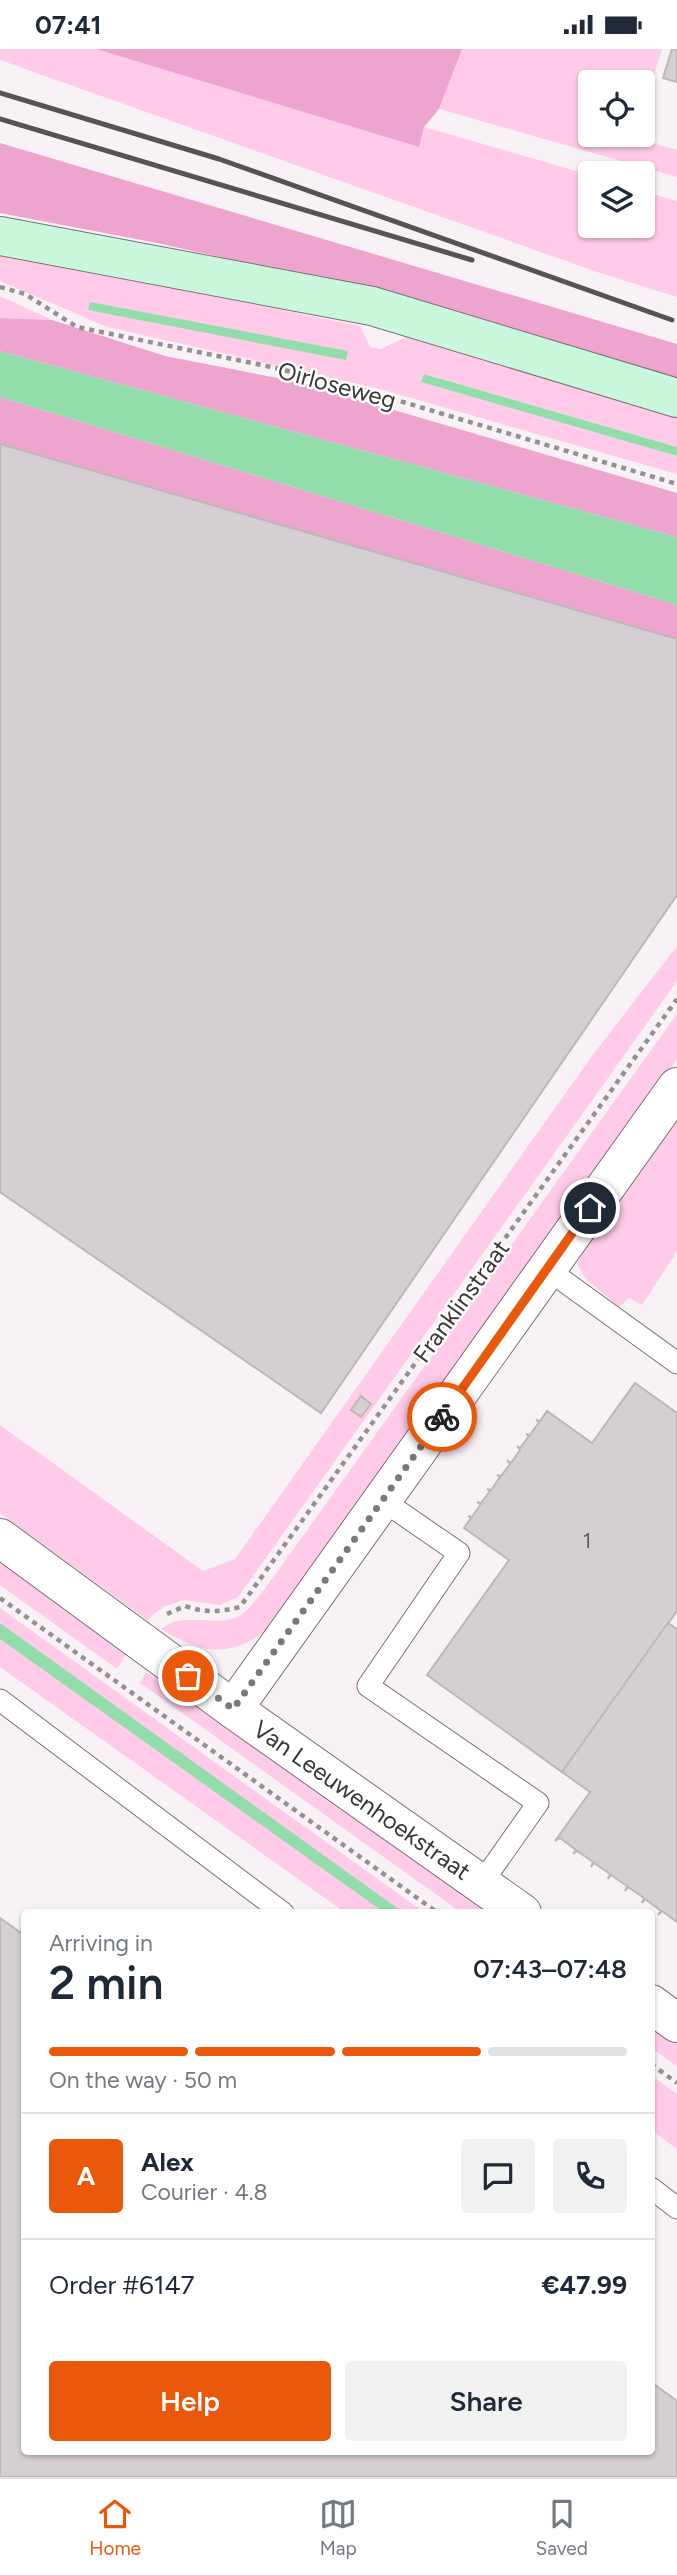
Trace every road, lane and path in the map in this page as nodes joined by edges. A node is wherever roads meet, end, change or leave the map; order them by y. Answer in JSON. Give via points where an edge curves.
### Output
{"nodes":[{"id":1,"x":0,"y":236,"type":"edge"},
{"id":2,"x":0,"y":287,"type":"edge"},
{"id":3,"x":677,"y":398,"type":"edge"},
{"id":4,"x":677,"y":484,"type":"edge"},
{"id":5,"x":677,"y":999,"type":"edge"},
{"id":6,"x":677,"y":1087,"type":"edge"},
{"id":7,"x":547,"y":1269,"type":"junction"},
{"id":8,"x":677,"y":1363,"type":"edge"},
{"id":9,"x":382,"y":1500,"type":"junction"},
{"id":10,"x":0,"y":1538,"type":"edge"},
{"id":11,"x":0,"y":1598,"type":"edge"},
{"id":12,"x":143,"y":1643,"type":"junction"},
{"id":13,"x":119,"y":1683,"type":"junction"},
{"id":14,"x":0,"y":1700,"type":"edge"},
{"id":15,"x":233,"y":1709,"type":"junction"},
{"id":16,"x":481,"y":1884,"type":"junction"},
{"id":17,"x":278,"y":1909,"type":"edge"},
{"id":18,"x":432,"y":1909,"type":"edge"},
{"id":19,"x":516,"y":1909,"type":"edge"},
{"id":20,"x":655,"y":2007,"type":"edge"},
{"id":21,"x":677,"y":2022,"type":"edge"},
{"id":22,"x":655,"y":2067,"type":"edge"},
{"id":23,"x":677,"y":2083,"type":"edge"},
{"id":24,"x":655,"y":2191,"type":"edge"},
{"id":25,"x":677,"y":2208,"type":"edge"}],
"edges":[{"from":1,"to":3,"type":"street","via":[[372,306]]},
{"from":2,"to":4,"type":"path","name":"Oirloseweg","via":[[25,295],[78,327],[351,387]]},
{"from":5,"to":12,"type":"path","name":"Franklinstraat","via":[[240,1607],[202,1612],[185,1606],[168,1613]]},
{"from":6,"to":7,"type":"street","name":"Franklinstraat"},
{"from":7,"to":8,"type":"lane"},
{"from":7,"to":9,"type":"street","name":"Franklinstraat"},
{"from":9,"to":15,"type":"street","name":"Franklinstraat"},
{"from":9,"to":16,"type":"lane","via":[[459,1553],[368,1686],[538,1803]]},
{"from":10,"to":12,"type":"street","name":"Van Leeuwenhoekstraat"},
{"from":11,"to":13,"type":"path","name":"Van Leeuwenhoekstraat"},
{"from":12,"to":13,"type":"path","name":"Franklinstraat"},
{"from":12,"to":15,"type":"street","name":"Van Leeuwenhoekstraat"},
{"from":13,"to":18,"type":"path","name":"Van Leeuwenhoekstraat"},
{"from":14,"to":17,"type":"lane"},
{"from":15,"to":16,"type":"street","name":"Van Leeuwenhoekstraat"},
{"from":16,"to":19,"type":"street","name":"Van Leeuwenhoekstraat"},
{"from":20,"to":21,"type":"street"},
{"from":22,"to":23,"type":"path"},
{"from":24,"to":25,"type":"lane"}]}
